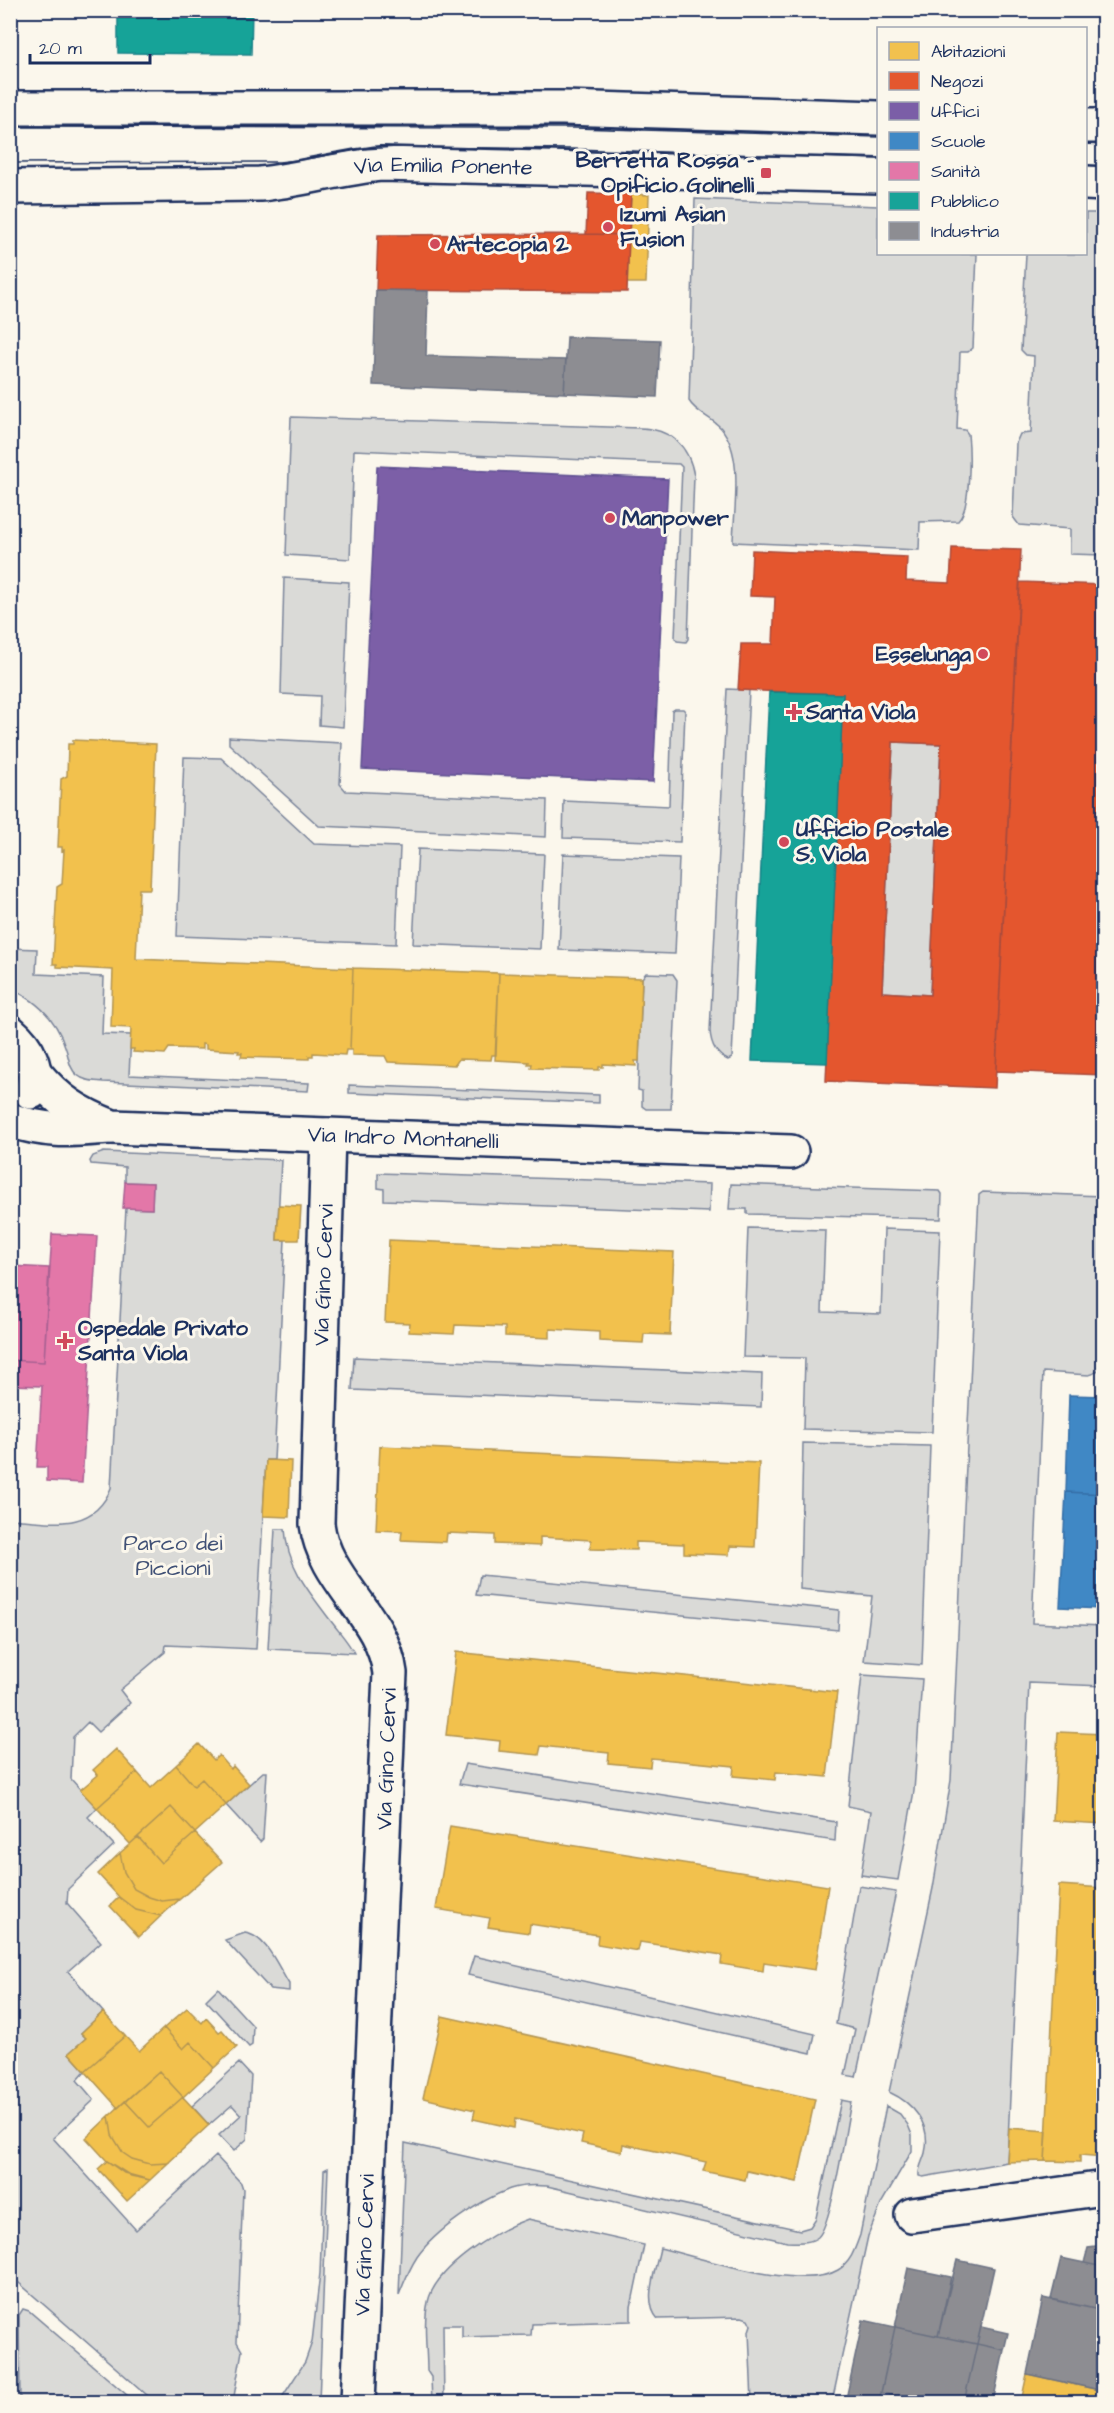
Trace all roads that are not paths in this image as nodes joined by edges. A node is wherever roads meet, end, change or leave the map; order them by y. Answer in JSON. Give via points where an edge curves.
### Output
{"nodes":[{"id":1,"x":10,"y":108,"type":"edge"},
{"id":2,"x":877,"y":118,"type":"edge"},
{"id":3,"x":1087,"y":126,"type":"edge"},
{"id":4,"x":1104,"y":126,"type":"edge"},
{"id":5,"x":877,"y":176,"type":"edge"},
{"id":6,"x":1087,"y":183,"type":"edge"},
{"id":7,"x":1104,"y":184,"type":"edge"},
{"id":8,"x":10,"y":187,"type":"edge"},
{"id":9,"x":10,"y":1032,"type":"edge"},
{"id":10,"x":34,"y":1072,"type":"junction"},
{"id":11,"x":10,"y":1120,"type":"edge"},
{"id":12,"x":112,"y":1127,"type":"junction"},
{"id":13,"x":328,"y":1135,"type":"junction"},
{"id":14,"x":791,"y":1152,"type":"dead end"},
{"id":15,"x":1104,"y":2188,"type":"edge"},
{"id":16,"x":912,"y":2215,"type":"dead end"},
{"id":17,"x":358,"y":2403,"type":"edge"}],
"edges":[{"from":1,"to":2,"type":"street","via":[[563,108]]},
{"from":3,"to":4,"type":"street"},
{"from":5,"to":8,"type":"street","name":"Via Emilia Ponente","via":[[381,164],[260,184]]},
{"from":6,"to":7,"type":"street"},
{"from":9,"to":10,"type":"street","name":"Via Indro Montanelli","via":[[27,1049]]},
{"from":10,"to":11,"type":"street","via":[[28,1099]]},
{"from":10,"to":12,"type":"street","name":"Via Indro Montanelli","via":[[71,1108]]},
{"from":11,"to":12,"type":"street","via":[[50,1130]]},
{"from":12,"to":13,"type":"street","name":"Via Indro Montanelli"},
{"from":13,"to":14,"type":"street","name":"Via Indro Montanelli"},
{"from":13,"to":17,"type":"street","name":"Via Gino Cervi","via":[[317,1524],[329,1562],[381,1640],[390,1673]]},
{"from":15,"to":16,"type":"street"}]}
